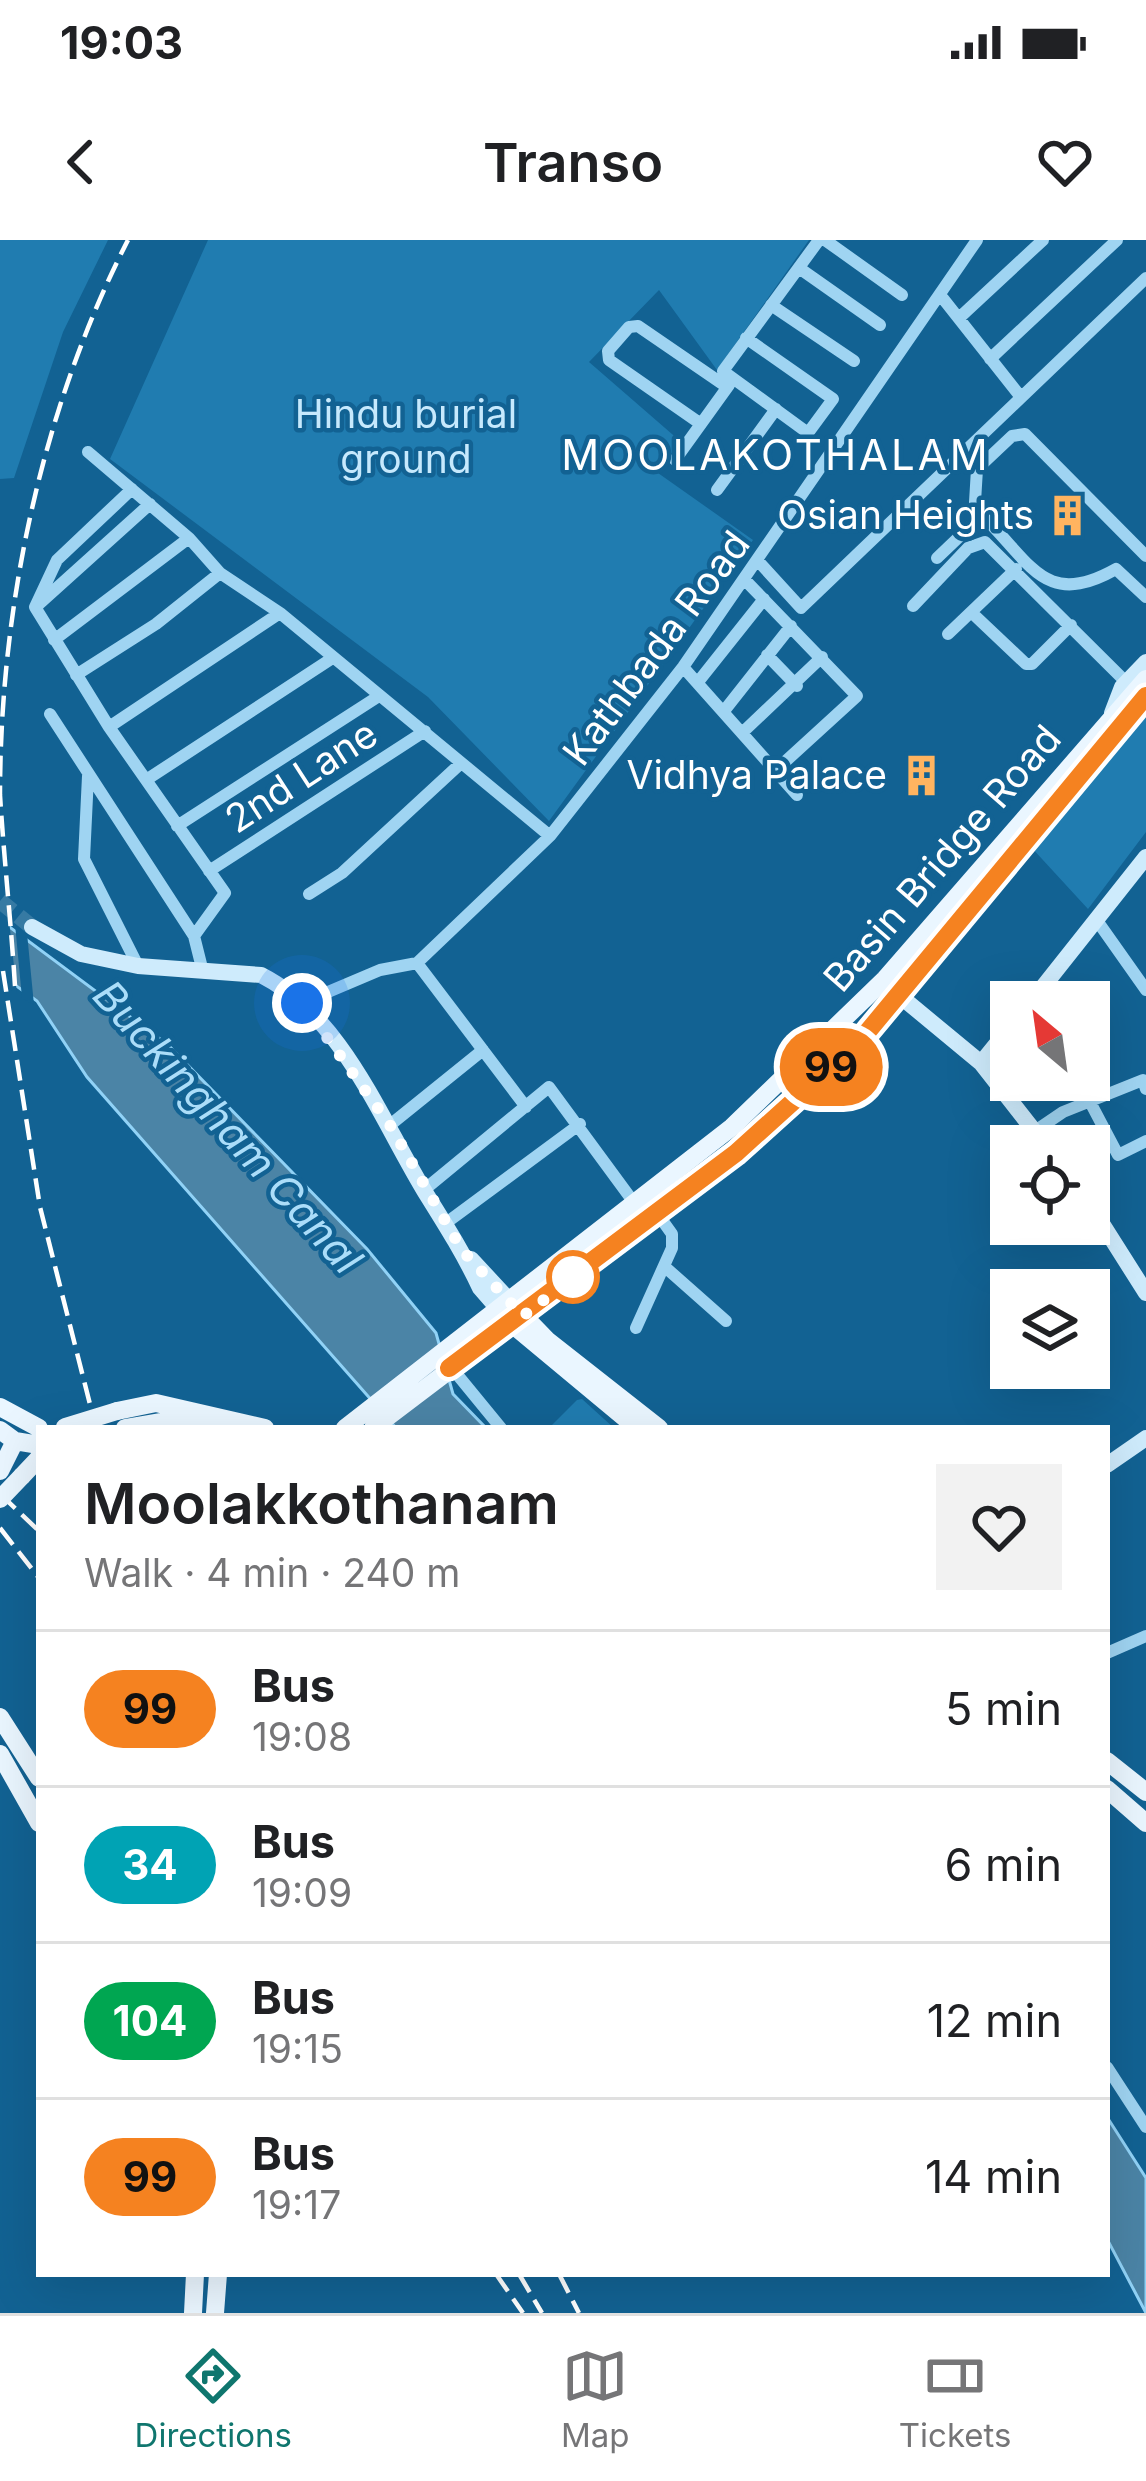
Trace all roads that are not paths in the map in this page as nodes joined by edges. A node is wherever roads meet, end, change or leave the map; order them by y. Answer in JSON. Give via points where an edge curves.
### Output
{"nodes":[{"id":1,"x":977,"y":240,"type":"edge"},
{"id":2,"x":1043,"y":240,"type":"edge"},
{"id":3,"x":1117,"y":240,"type":"edge"},
{"id":4,"x":826,"y":241,"type":"edge"},
{"id":5,"x":799,"y":268,"type":"junction"},
{"id":6,"x":1146,"y":278,"type":"edge"},
{"id":7,"x":902,"y":295,"type":"dead end"},
{"id":8,"x":941,"y":296,"type":"junction"},
{"id":9,"x":771,"y":305,"type":"junction"},
{"id":10,"x":959,"y":318,"type":"junction"},
{"id":11,"x":880,"y":325,"type":"dead end"},
{"id":12,"x":746,"y":338,"type":"junction"},
{"id":13,"x":990,"y":359,"type":"junction"},
{"id":14,"x":854,"y":361,"type":"dead end"},
{"id":15,"x":728,"y":379,"type":"junction"},
{"id":16,"x":1020,"y":396,"type":"junction"},
{"id":17,"x":776,"y":409,"type":"junction"},
{"id":18,"x":701,"y":424,"type":"junction"},
{"id":19,"x":88,"y":452,"type":"dead end"},
{"id":20,"x":675,"y":460,"type":"dead end"},
{"id":21,"x":131,"y":489,"type":"junction"},
{"id":22,"x":717,"y":490,"type":"dead end"},
{"id":23,"x":150,"y":504,"type":"junction"},
{"id":24,"x":982,"y":515,"type":"junction"},
{"id":25,"x":190,"y":538,"type":"junction"},
{"id":26,"x":1142,"y":552,"type":"edge"},
{"id":27,"x":937,"y":558,"type":"dead end"},
{"id":28,"x":759,"y":562,"type":"junction"},
{"id":29,"x":1016,"y":569,"type":"junction"},
{"id":30,"x":1116,"y":569,"type":"junction"},
{"id":31,"x":220,"y":573,"type":"junction"},
{"id":32,"x":746,"y":580,"type":"junction"},
{"id":33,"x":1146,"y":598,"type":"edge"},
{"id":34,"x":764,"y":599,"type":"junction"},
{"id":35,"x":913,"y":606,"type":"dead end"},
{"id":36,"x":35,"y":607,"type":"junction"},
{"id":37,"x":971,"y":612,"type":"junction"},
{"id":38,"x":280,"y":613,"type":"junction"},
{"id":39,"x":1071,"y":625,"type":"junction"},
{"id":40,"x":790,"y":626,"type":"junction"},
{"id":41,"x":948,"y":634,"type":"dead end"},
{"id":42,"x":54,"y":640,"type":"junction"},
{"id":43,"x":767,"y":656,"type":"junction"},
{"id":44,"x":822,"y":657,"type":"junction"},
{"id":45,"x":331,"y":659,"type":"junction"},
{"id":46,"x":1146,"y":662,"type":"edge"},
{"id":47,"x":683,"y":667,"type":"junction"},
{"id":48,"x":76,"y":675,"type":"junction"},
{"id":49,"x":1136,"y":680,"type":"edge"},
{"id":50,"x":698,"y":682,"type":"junction"},
{"id":51,"x":797,"y":686,"type":"junction"},
{"id":52,"x":379,"y":696,"type":"junction"},
{"id":53,"x":1146,"y":696,"type":"edge"},
{"id":54,"x":724,"y":711,"type":"junction"},
{"id":55,"x":50,"y":714,"type":"dead end"},
{"id":56,"x":109,"y":727,"type":"junction"},
{"id":57,"x":425,"y":731,"type":"junction"},
{"id":58,"x":743,"y":732,"type":"junction"},
{"id":59,"x":460,"y":764,"type":"junction"},
{"id":60,"x":776,"y":770,"type":"junction"},
{"id":61,"x":88,"y":775,"type":"junction"},
{"id":62,"x":146,"y":780,"type":"junction"},
{"id":63,"x":796,"y":795,"type":"dead end"},
{"id":64,"x":177,"y":826,"type":"junction"},
{"id":65,"x":550,"y":836,"type":"junction"},
{"id":66,"x":1146,"y":856,"type":"edge"},
{"id":67,"x":209,"y":871,"type":"junction"},
{"id":68,"x":309,"y":894,"type":"dead end"},
{"id":69,"x":1098,"y":922,"type":"junction"},
{"id":70,"x":32,"y":927,"type":"tunnel mouth"},
{"id":71,"x":194,"y":936,"type":"junction"},
{"id":72,"x":417,"y":963,"type":"junction"},
{"id":73,"x":138,"y":966,"type":"junction"},
{"id":74,"x":202,"y":968,"type":"junction"},
{"id":75,"x":1049,"y":981,"type":"edge"},
{"id":76,"x":1146,"y":990,"type":"edge"},
{"id":77,"x":900,"y":996,"type":"junction"},
{"id":78,"x":302,"y":1003,"type":"junction"},
{"id":79,"x":483,"y":1051,"type":"junction"},
{"id":80,"x":990,"y":1053,"type":"edge"},
{"id":81,"x":981,"y":1064,"type":"junction"},
{"id":82,"x":1146,"y":1089,"type":"edge"},
{"id":83,"x":1110,"y":1092,"type":"edge"},
{"id":84,"x":1088,"y":1101,"type":"edge"},
{"id":85,"x":1090,"y":1101,"type":"edge"},
{"id":86,"x":526,"y":1107,"type":"junction"},
{"id":87,"x":580,"y":1124,"type":"junction"},
{"id":88,"x":390,"y":1125,"type":"junction"},
{"id":89,"x":1030,"y":1125,"type":"edge"},
{"id":90,"x":1058,"y":1125,"type":"edge"},
{"id":91,"x":721,"y":1136,"type":"junction"},
{"id":92,"x":1146,"y":1141,"type":"edge"},
{"id":93,"x":736,"y":1153,"type":"junction"},
{"id":94,"x":424,"y":1190,"type":"junction"},
{"id":95,"x":635,"y":1204,"type":"junction"},
{"id":96,"x":657,"y":1213,"type":"junction"},
{"id":97,"x":446,"y":1223,"type":"junction"},
{"id":98,"x":1110,"y":1228,"type":"edge"},
{"id":99,"x":1138,"y":1262,"type":"edge"},
{"id":100,"x":664,"y":1267,"type":"junction"},
{"id":101,"x":1146,"y":1293,"type":"edge"},
{"id":102,"x":511,"y":1314,"type":"junction"},
{"id":103,"x":726,"y":1321,"type":"dead end"},
{"id":104,"x":636,"y":1328,"type":"dead end"},
{"id":105,"x":448,"y":1361,"type":"junction"},
{"id":106,"x":0,"y":1407,"type":"edge"},
{"id":107,"x":121,"y":1420,"type":"edge"},
{"id":108,"x":80,"y":1425,"type":"edge"},
{"id":109,"x":194,"y":1425,"type":"edge"},
{"id":110,"x":253,"y":1425,"type":"edge"},
{"id":111,"x":351,"y":1425,"type":"edge"},
{"id":112,"x":376,"y":1425,"type":"edge"},
{"id":113,"x":499,"y":1425,"type":"edge"},
{"id":114,"x":634,"y":1425,"type":"edge"},
{"id":115,"x":655,"y":1425,"type":"edge"},
{"id":116,"x":36,"y":1426,"type":"edge"},
{"id":117,"x":8,"y":1436,"type":"edge"},
{"id":118,"x":1146,"y":1438,"type":"edge"},
{"id":119,"x":1110,"y":1463,"type":"edge"},
{"id":120,"x":9,"y":1471,"type":"edge"},
{"id":121,"x":0,"y":1499,"type":"edge"},
{"id":122,"x":1146,"y":1636,"type":"edge"},
{"id":123,"x":1110,"y":1652,"type":"edge"},
{"id":124,"x":0,"y":1717,"type":"edge"},
{"id":125,"x":0,"y":1754,"type":"edge"},
{"id":126,"x":1110,"y":1764,"type":"edge"},
{"id":127,"x":36,"y":1773,"type":"edge"},
{"id":128,"x":1146,"y":1792,"type":"edge"},
{"id":129,"x":1110,"y":1793,"type":"edge"},
{"id":130,"x":36,"y":1818,"type":"edge"},
{"id":131,"x":1146,"y":1823,"type":"edge"},
{"id":132,"x":1110,"y":2072,"type":"edge"},
{"id":133,"x":1146,"y":2127,"type":"edge"},
{"id":134,"x":195,"y":2277,"type":"edge"},
{"id":135,"x":218,"y":2277,"type":"edge"},
{"id":136,"x":193,"y":2313,"type":"edge"},
{"id":137,"x":215,"y":2313,"type":"edge"}],
"edges":[{"from":1,"to":8,"type":"street","name":"Kathbada Road"},
{"from":2,"to":10,"type":"street"},
{"from":3,"to":13,"type":"street"},
{"from":4,"to":5,"type":"street"},
{"from":4,"to":7,"type":"street"},
{"from":5,"to":9,"type":"street"},
{"from":5,"to":11,"type":"street"},
{"from":6,"to":16,"type":"street"},
{"from":8,"to":10,"type":"street"},
{"from":8,"to":28,"type":"street","name":"Kathbada Road"},
{"from":9,"to":12,"type":"street"},
{"from":9,"to":14,"type":"street"},
{"from":10,"to":13,"type":"street"},
{"from":12,"to":15,"type":"street"},
{"from":12,"to":17,"type":"street","via":[[833,399],[808,433]]},
{"from":13,"to":16,"type":"street"},
{"from":15,"to":17,"type":"street"},
{"from":15,"to":18,"type":"street"},
{"from":15,"to":18,"type":"street","via":[[638,326],[608,351]]},
{"from":16,"to":28,"type":"street","via":[[801,608]]},
{"from":17,"to":22,"type":"street"},
{"from":18,"to":20,"type":"street"},
{"from":19,"to":21,"type":"street"},
{"from":21,"to":23,"type":"street"},
{"from":21,"to":36,"type":"street","via":[[57,560]]},
{"from":23,"to":25,"type":"street"},
{"from":23,"to":36,"type":"street"},
{"from":24,"to":26,"type":"street","via":[[976,469],[1025,434]]},
{"from":24,"to":27,"type":"street"},
{"from":24,"to":30,"type":"street","via":[[1055,587],[1076,589]]},
{"from":25,"to":31,"type":"street"},
{"from":25,"to":42,"type":"street"},
{"from":26,"to":30,"type":"street"},
{"from":28,"to":32,"type":"street","name":"Kathbada Road"},
{"from":29,"to":35,"type":"street","via":[[985,542],[968,548]]},
{"from":29,"to":37,"type":"street"},
{"from":29,"to":39,"type":"street"},
{"from":30,"to":33,"type":"street"},
{"from":31,"to":38,"type":"street"},
{"from":31,"to":48,"type":"street"},
{"from":32,"to":34,"type":"street"},
{"from":32,"to":47,"type":"street","name":"Kathbada Road"},
{"from":34,"to":40,"type":"street"},
{"from":34,"to":50,"type":"street"},
{"from":36,"to":42,"type":"street"},
{"from":37,"to":39,"type":"street","via":[[1026,664]]},
{"from":37,"to":41,"type":"street"},
{"from":38,"to":45,"type":"street"},
{"from":38,"to":56,"type":"street"},
{"from":39,"to":49,"type":"street"},
{"from":40,"to":43,"type":"street"},
{"from":40,"to":44,"type":"street"},
{"from":42,"to":48,"type":"street"},
{"from":43,"to":51,"type":"street"},
{"from":43,"to":54,"type":"street"},
{"from":44,"to":51,"type":"street"},
{"from":44,"to":60,"type":"street","via":[[857,696]]},
{"from":45,"to":52,"type":"street"},
{"from":45,"to":62,"type":"street"},
{"from":46,"to":49,"type":"main road"},
{"from":47,"to":50,"type":"street"},
{"from":47,"to":65,"type":"street","name":"Kathbada Road"},
{"from":48,"to":56,"type":"street"},
{"from":49,"to":91,"type":"main road","name":"Basin Bridge Road","via":[[885,979]]},
{"from":50,"to":54,"type":"street"},
{"from":51,"to":58,"type":"street"},
{"from":52,"to":57,"type":"street"},
{"from":52,"to":64,"type":"street"},
{"from":53,"to":77,"type":"main road","name":"Basin Bridge Road"},
{"from":54,"to":58,"type":"street"},
{"from":55,"to":61,"type":"street"},
{"from":56,"to":62,"type":"street"},
{"from":57,"to":59,"type":"street"},
{"from":57,"to":67,"type":"street","name":"2nd Lane"},
{"from":58,"to":60,"type":"street"},
{"from":59,"to":65,"type":"street"},
{"from":59,"to":68,"type":"street"},
{"from":60,"to":63,"type":"street"},
{"from":61,"to":71,"type":"street"},
{"from":61,"to":73,"type":"street","via":[[84,859]]},
{"from":62,"to":64,"type":"street"},
{"from":64,"to":67,"type":"street"},
{"from":65,"to":72,"type":"street","name":"Kathbada Road"},
{"from":66,"to":69,"type":"main road"},
{"from":67,"to":71,"type":"street","via":[[225,893]]},
{"from":69,"to":75,"type":"main road"},
{"from":69,"to":76,"type":"street"},
{"from":70,"to":73,"type":"main road","via":[[81,954]]},
{"from":71,"to":74,"type":"street"},
{"from":72,"to":78,"type":"street","name":"Kathbada Road"},
{"from":72,"to":79,"type":"street"},
{"from":73,"to":74,"type":"main road"},
{"from":74,"to":78,"type":"main road","via":[[261,975]]},
{"from":77,"to":81,"type":"main road"},
{"from":77,"to":93,"type":"main road","name":"Basin Bridge Road"},
{"from":78,"to":88,"type":"main road"},
{"from":79,"to":86,"type":"street"},
{"from":79,"to":88,"type":"street"},
{"from":80,"to":81,"type":"main road"},
{"from":81,"to":89,"type":"main road"},
{"from":82,"to":83,"type":"street","via":[[1143,1080]]},
{"from":84,"to":90,"type":"street"},
{"from":85,"to":92,"type":"street","via":[[1118,1155]]},
{"from":86,"to":87,"type":"street","via":[[549,1088]]},
{"from":86,"to":94,"type":"street"},
{"from":87,"to":95,"type":"street"},
{"from":87,"to":97,"type":"street"},
{"from":88,"to":94,"type":"main road"},
{"from":91,"to":93,"type":"main road"},
{"from":91,"to":95,"type":"main road","name":"Basin Bridge Road"},
{"from":93,"to":96,"type":"main road","name":"Basin Bridge Road"},
{"from":94,"to":97,"type":"main road"},
{"from":95,"to":102,"type":"main road","name":"Basin Bridge Road"},
{"from":96,"to":100,"type":"street","via":[[672,1234]]},
{"from":96,"to":102,"type":"main road","name":"Basin Bridge Road"},
{"from":97,"to":102,"type":"main road","via":[[480,1288]]},
{"from":98,"to":99,"type":"main road"},
{"from":99,"to":101,"type":"main road"},
{"from":100,"to":103,"type":"street"},
{"from":100,"to":104,"type":"street"},
{"from":102,"to":105,"type":"main road"},
{"from":102,"to":114,"type":"main road"},
{"from":102,"to":115,"type":"main road"},
{"from":105,"to":111,"type":"main road"},
{"from":105,"to":112,"type":"main road"},
{"from":105,"to":113,"type":"street"},
{"from":106,"to":116,"type":"main road"},
{"from":107,"to":108,"type":"main road","bridge":true},
{"from":107,"to":109,"type":"main road"},
{"from":107,"to":110,"type":"main road","via":[[156,1403]]},
{"from":117,"to":120,"type":"main road"},
{"from":118,"to":119,"type":"main road"},
{"from":120,"to":121,"type":"main road","bridge":true},
{"from":122,"to":123,"type":"street"},
{"from":124,"to":127,"type":"main road"},
{"from":125,"to":130,"type":"main road"},
{"from":126,"to":128,"type":"main road"},
{"from":129,"to":131,"type":"main road"},
{"from":132,"to":133,"type":"street"},
{"from":134,"to":136,"type":"main road"},
{"from":135,"to":137,"type":"main road"}]}
